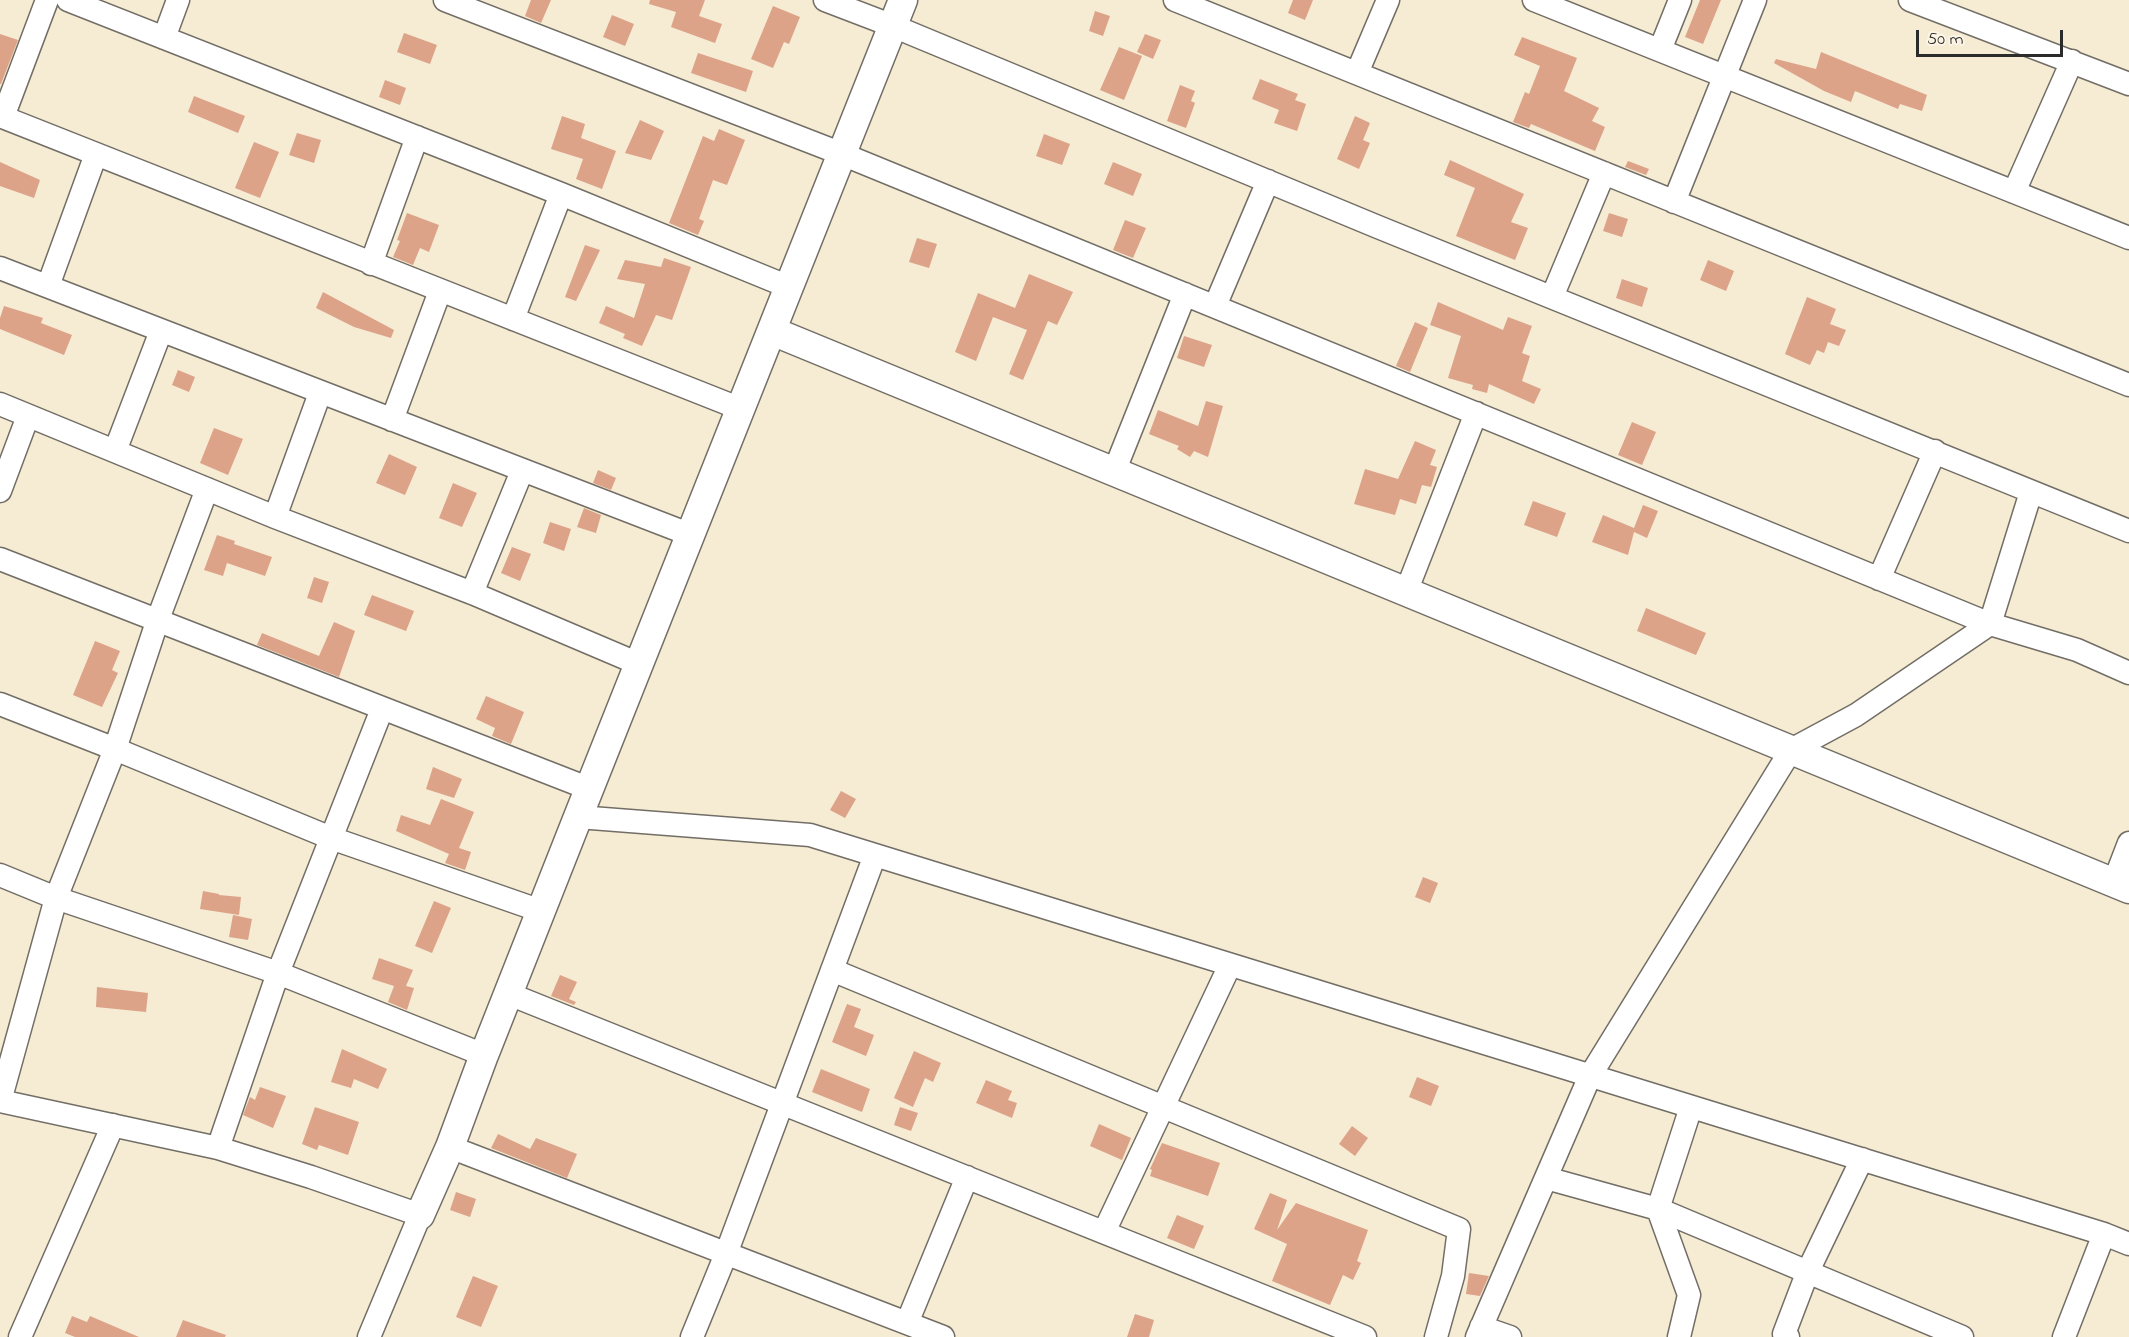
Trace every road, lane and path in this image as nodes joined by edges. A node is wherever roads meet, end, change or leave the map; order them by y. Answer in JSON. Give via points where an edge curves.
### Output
{"nodes":[{"id":1,"x":47,"y":0,"type":"edge"},
{"id":2,"x":68,"y":0,"type":"edge"},
{"id":3,"x":178,"y":0,"type":"edge"},
{"id":4,"x":445,"y":0,"type":"edge"},
{"id":5,"x":825,"y":0,"type":"edge"},
{"id":6,"x":1175,"y":0,"type":"edge"},
{"id":7,"x":1388,"y":0,"type":"edge"},
{"id":8,"x":1534,"y":0,"type":"edge"},
{"id":9,"x":1680,"y":0,"type":"edge"},
{"id":10,"x":1755,"y":0,"type":"edge"},
{"id":11,"x":1910,"y":0,"type":"edge"},
{"id":12,"x":474,"y":5,"type":"edge"},
{"id":13,"x":898,"y":13,"type":"edge"},
{"id":14,"x":164,"y":38,"type":"junction"},
{"id":15,"x":1660,"y":51,"type":"junction"},
{"id":16,"x":2072,"y":61,"type":"junction"},
{"id":17,"x":1357,"y":73,"type":"junction"},
{"id":18,"x":1725,"y":76,"type":"junction"},
{"id":19,"x":2129,"y":84,"type":"edge"},
{"id":20,"x":2,"y":116,"type":"edge"},
{"id":21,"x":417,"y":137,"type":"junction"},
{"id":22,"x":96,"y":154,"type":"junction"},
{"id":23,"x":842,"y":154,"type":"junction"},
{"id":24,"x":1604,"y":173,"type":"junction"},
{"id":25,"x":1268,"y":181,"type":"junction"},
{"id":26,"x":2014,"y":192,"type":"junction"},
{"id":27,"x":561,"y":194,"type":"junction"},
{"id":28,"x":1674,"y":202,"type":"junction"},
{"id":29,"x":2129,"y":238,"type":"edge"},
{"id":30,"x":371,"y":264,"type":"junction"},
{"id":31,"x":0,"y":268,"type":"edge"},
{"id":32,"x":48,"y":286,"type":"junction"},
{"id":33,"x":789,"y":287,"type":"junction"},
{"id":34,"x":440,"y":291,"type":"junction"},
{"id":35,"x":1185,"y":294,"type":"junction"},
{"id":36,"x":1552,"y":297,"type":"junction"},
{"id":37,"x":1215,"y":306,"type":"junction"},
{"id":38,"x":513,"y":319,"type":"junction"},
{"id":39,"x":162,"y":330,"type":"junction"},
{"id":40,"x":772,"y":331,"type":"junction"},
{"id":41,"x":2129,"y":385,"type":"edge"},
{"id":42,"x":320,"y":393,"type":"junction"},
{"id":43,"x":0,"y":404,"type":"edge"},
{"id":44,"x":741,"y":409,"type":"junction"},
{"id":45,"x":1476,"y":413,"type":"junction"},
{"id":46,"x":28,"y":416,"type":"junction"},
{"id":47,"x":392,"y":420,"type":"junction"},
{"id":48,"x":1935,"y":451,"type":"junction"},
{"id":49,"x":115,"y":452,"type":"junction"},
{"id":50,"x":522,"y":471,"type":"junction"},
{"id":51,"x":1114,"y":472,"type":"junction"},
{"id":52,"x":207,"y":489,"type":"junction"},
{"id":53,"x":0,"y":491,"type":"edge"},
{"id":54,"x":2031,"y":492,"type":"junction"},
{"id":55,"x":275,"y":517,"type":"junction"},
{"id":56,"x":2129,"y":531,"type":"edge"},
{"id":57,"x":691,"y":535,"type":"junction"},
{"id":58,"x":0,"y":559,"type":"edge"},
{"id":59,"x":1879,"y":579,"type":"junction"},
{"id":60,"x":1406,"y":592,"type":"junction"},
{"id":61,"x":472,"y":593,"type":"junction"},
{"id":62,"x":158,"y":618,"type":"junction"},
{"id":63,"x":1990,"y":624,"type":"junction"},
{"id":64,"x":639,"y":664,"type":"junction"},
{"id":65,"x":2129,"y":673,"type":"edge"},
{"id":66,"x":0,"y":704,"type":"edge"},
{"id":67,"x":382,"y":709,"type":"junction"},
{"id":68,"x":115,"y":749,"type":"junction"},
{"id":69,"x":1791,"y":750,"type":"junction"},
{"id":70,"x":590,"y":789,"type":"junction"},
{"id":71,"x":578,"y":818,"type":"junction"},
{"id":72,"x":331,"y":837,"type":"junction"},
{"id":73,"x":2129,"y":843,"type":"edge"},
{"id":74,"x":875,"y":855,"type":"junction"},
{"id":75,"x":0,"y":875,"type":"edge"},
{"id":76,"x":2121,"y":886,"type":"edge"},
{"id":77,"x":56,"y":898,"type":"junction"},
{"id":78,"x":541,"y":911,"type":"junction"},
{"id":79,"x":1230,"y":965,"type":"junction"},
{"id":80,"x":832,"y":970,"type":"junction"},
{"id":81,"x":278,"y":973,"type":"junction"},
{"id":82,"x":509,"y":994,"type":"junction"},
{"id":83,"x":484,"y":1055,"type":"junction"},
{"id":84,"x":1590,"y":1076,"type":"junction"},
{"id":85,"x":782,"y":1103,"type":"junction"},
{"id":86,"x":1163,"y":1107,"type":"junction"},
{"id":87,"x":1692,"y":1107,"type":"junction"},
{"id":88,"x":113,"y":1125,"type":"junction"},
{"id":89,"x":450,"y":1147,"type":"junction"},
{"id":90,"x":218,"y":1148,"type":"junction"},
{"id":91,"x":1862,"y":1159,"type":"junction"},
{"id":92,"x":967,"y":1177,"type":"junction"},
{"id":93,"x":1545,"y":1178,"type":"junction"},
{"id":94,"x":1658,"y":1209,"type":"junction"},
{"id":95,"x":420,"y":1215,"type":"junction"},
{"id":96,"x":1104,"y":1232,"type":"junction"},
{"id":97,"x":2104,"y":1234,"type":"junction"},
{"id":98,"x":2129,"y":1244,"type":"edge"},
{"id":99,"x":726,"y":1254,"type":"junction"},
{"id":100,"x":1808,"y":1271,"type":"junction"},
{"id":101,"x":907,"y":1323,"type":"junction"},
{"id":102,"x":1479,"y":1332,"type":"edge"},
{"id":103,"x":20,"y":1337,"type":"edge"},
{"id":104,"x":369,"y":1337,"type":"edge"},
{"id":105,"x":692,"y":1337,"type":"edge"},
{"id":106,"x":943,"y":1337,"type":"edge"},
{"id":107,"x":1365,"y":1337,"type":"edge"},
{"id":108,"x":1436,"y":1337,"type":"edge"},
{"id":109,"x":1510,"y":1337,"type":"edge"},
{"id":110,"x":1679,"y":1337,"type":"edge"},
{"id":111,"x":1788,"y":1337,"type":"edge"},
{"id":112,"x":1962,"y":1337,"type":"edge"},
{"id":113,"x":2064,"y":1337,"type":"edge"}],
"edges":[{"from":1,"to":20,"type":"street"},
{"from":2,"to":14,"type":"street"},
{"from":3,"to":14,"type":"street"},
{"from":4,"to":12,"type":"street"},
{"from":5,"to":13,"type":"street"},
{"from":6,"to":17,"type":"street"},
{"from":7,"to":17,"type":"street"},
{"from":8,"to":15,"type":"street"},
{"from":9,"to":15,"type":"street"},
{"from":10,"to":18,"type":"street"},
{"from":11,"to":16,"type":"street"},
{"from":12,"to":23,"type":"street"},
{"from":13,"to":23,"type":"street"},
{"from":13,"to":25,"type":"street"},
{"from":14,"to":21,"type":"street"},
{"from":15,"to":18,"type":"street"},
{"from":16,"to":19,"type":"street"},
{"from":16,"to":26,"type":"street"},
{"from":17,"to":24,"type":"street"},
{"from":18,"to":26,"type":"street"},
{"from":18,"to":28,"type":"street"},
{"from":20,"to":22,"type":"street"},
{"from":21,"to":27,"type":"street"},
{"from":21,"to":30,"type":"street"},
{"from":22,"to":30,"type":"street"},
{"from":22,"to":32,"type":"street"},
{"from":23,"to":33,"type":"street"},
{"from":23,"to":35,"type":"street"},
{"from":24,"to":28,"type":"street"},
{"from":24,"to":36,"type":"street"},
{"from":25,"to":36,"type":"street"},
{"from":25,"to":37,"type":"street"},
{"from":26,"to":29,"type":"street"},
{"from":27,"to":33,"type":"street"},
{"from":27,"to":38,"type":"street"},
{"from":28,"to":41,"type":"street"},
{"from":30,"to":34,"type":"street"},
{"from":31,"to":32,"type":"street"},
{"from":32,"to":39,"type":"street"},
{"from":33,"to":40,"type":"street"},
{"from":34,"to":38,"type":"street"},
{"from":34,"to":47,"type":"street"},
{"from":35,"to":37,"type":"street"},
{"from":35,"to":51,"type":"street"},
{"from":36,"to":48,"type":"street"},
{"from":37,"to":45,"type":"street"},
{"from":38,"to":44,"type":"street"},
{"from":39,"to":42,"type":"street"},
{"from":39,"to":49,"type":"street"},
{"from":40,"to":44,"type":"street"},
{"from":40,"to":51,"type":"street"},
{"from":42,"to":47,"type":"street"},
{"from":42,"to":55,"type":"street"},
{"from":43,"to":46,"type":"street"},
{"from":44,"to":57,"type":"street"},
{"from":45,"to":59,"type":"street"},
{"from":45,"to":60,"type":"street"},
{"from":46,"to":49,"type":"street"},
{"from":46,"to":53,"type":"street"},
{"from":47,"to":50,"type":"street"},
{"from":48,"to":54,"type":"street"},
{"from":48,"to":59,"type":"street"},
{"from":49,"to":52,"type":"street"},
{"from":50,"to":57,"type":"street"},
{"from":50,"to":61,"type":"street"},
{"from":51,"to":60,"type":"street"},
{"from":52,"to":55,"type":"street"},
{"from":52,"to":62,"type":"street"},
{"from":54,"to":56,"type":"street"},
{"from":54,"to":63,"type":"street"},
{"from":55,"to":61,"type":"street"},
{"from":57,"to":64,"type":"street"},
{"from":58,"to":62,"type":"street"},
{"from":59,"to":63,"type":"street"},
{"from":60,"to":69,"type":"street"},
{"from":61,"to":64,"type":"street"},
{"from":62,"to":67,"type":"street"},
{"from":62,"to":68,"type":"street"},
{"from":63,"to":65,"type":"street","via":[[2077,650]]},
{"from":63,"to":69,"type":"street","via":[[1856,715]]},
{"from":64,"to":70,"type":"street"},
{"from":66,"to":68,"type":"street"},
{"from":67,"to":70,"type":"street"},
{"from":67,"to":72,"type":"street"},
{"from":68,"to":72,"type":"street"},
{"from":68,"to":77,"type":"street"},
{"from":69,"to":76,"type":"street"},
{"from":69,"to":84,"type":"street"},
{"from":70,"to":71,"type":"street"},
{"from":71,"to":74,"type":"street","via":[[810,835]]},
{"from":71,"to":78,"type":"street"},
{"from":72,"to":78,"type":"street"},
{"from":72,"to":81,"type":"street"},
{"from":73,"to":76,"type":"street"},
{"from":74,"to":79,"type":"street"},
{"from":74,"to":80,"type":"street"},
{"from":75,"to":77,"type":"street"},
{"from":77,"to":81,"type":"street"},
{"from":77,"to":88,"type":"street","via":[[0,1101]]},
{"from":78,"to":82,"type":"street"},
{"from":79,"to":84,"type":"street"},
{"from":79,"to":86,"type":"street"},
{"from":80,"to":85,"type":"street"},
{"from":80,"to":86,"type":"street"},
{"from":81,"to":83,"type":"street"},
{"from":81,"to":90,"type":"street"},
{"from":82,"to":83,"type":"street"},
{"from":82,"to":85,"type":"street"},
{"from":83,"to":89,"type":"street"},
{"from":84,"to":87,"type":"street"},
{"from":84,"to":93,"type":"street"},
{"from":85,"to":92,"type":"street"},
{"from":85,"to":99,"type":"street"},
{"from":86,"to":96,"type":"street"},
{"from":86,"to":108,"type":"street","via":[[1460,1229],[1453,1276]]},
{"from":87,"to":91,"type":"street"},
{"from":87,"to":94,"type":"street"},
{"from":88,"to":90,"type":"street"},
{"from":88,"to":103,"type":"street"},
{"from":89,"to":95,"type":"street"},
{"from":89,"to":99,"type":"street"},
{"from":90,"to":95,"type":"street"},
{"from":91,"to":97,"type":"street"},
{"from":91,"to":100,"type":"street"},
{"from":92,"to":96,"type":"street"},
{"from":92,"to":101,"type":"street"},
{"from":93,"to":94,"type":"street"},
{"from":93,"to":102,"type":"street"},
{"from":94,"to":100,"type":"street"},
{"from":94,"to":110,"type":"street","via":[[1689,1295]]},
{"from":95,"to":104,"type":"street"},
{"from":96,"to":107,"type":"street"},
{"from":97,"to":98,"type":"street"},
{"from":97,"to":113,"type":"street"},
{"from":99,"to":101,"type":"street"},
{"from":99,"to":105,"type":"street"},
{"from":100,"to":111,"type":"street","via":[[1784,1334]]},
{"from":100,"to":112,"type":"street"},
{"from":101,"to":106,"type":"street"},
{"from":102,"to":109,"type":"street"}]}
